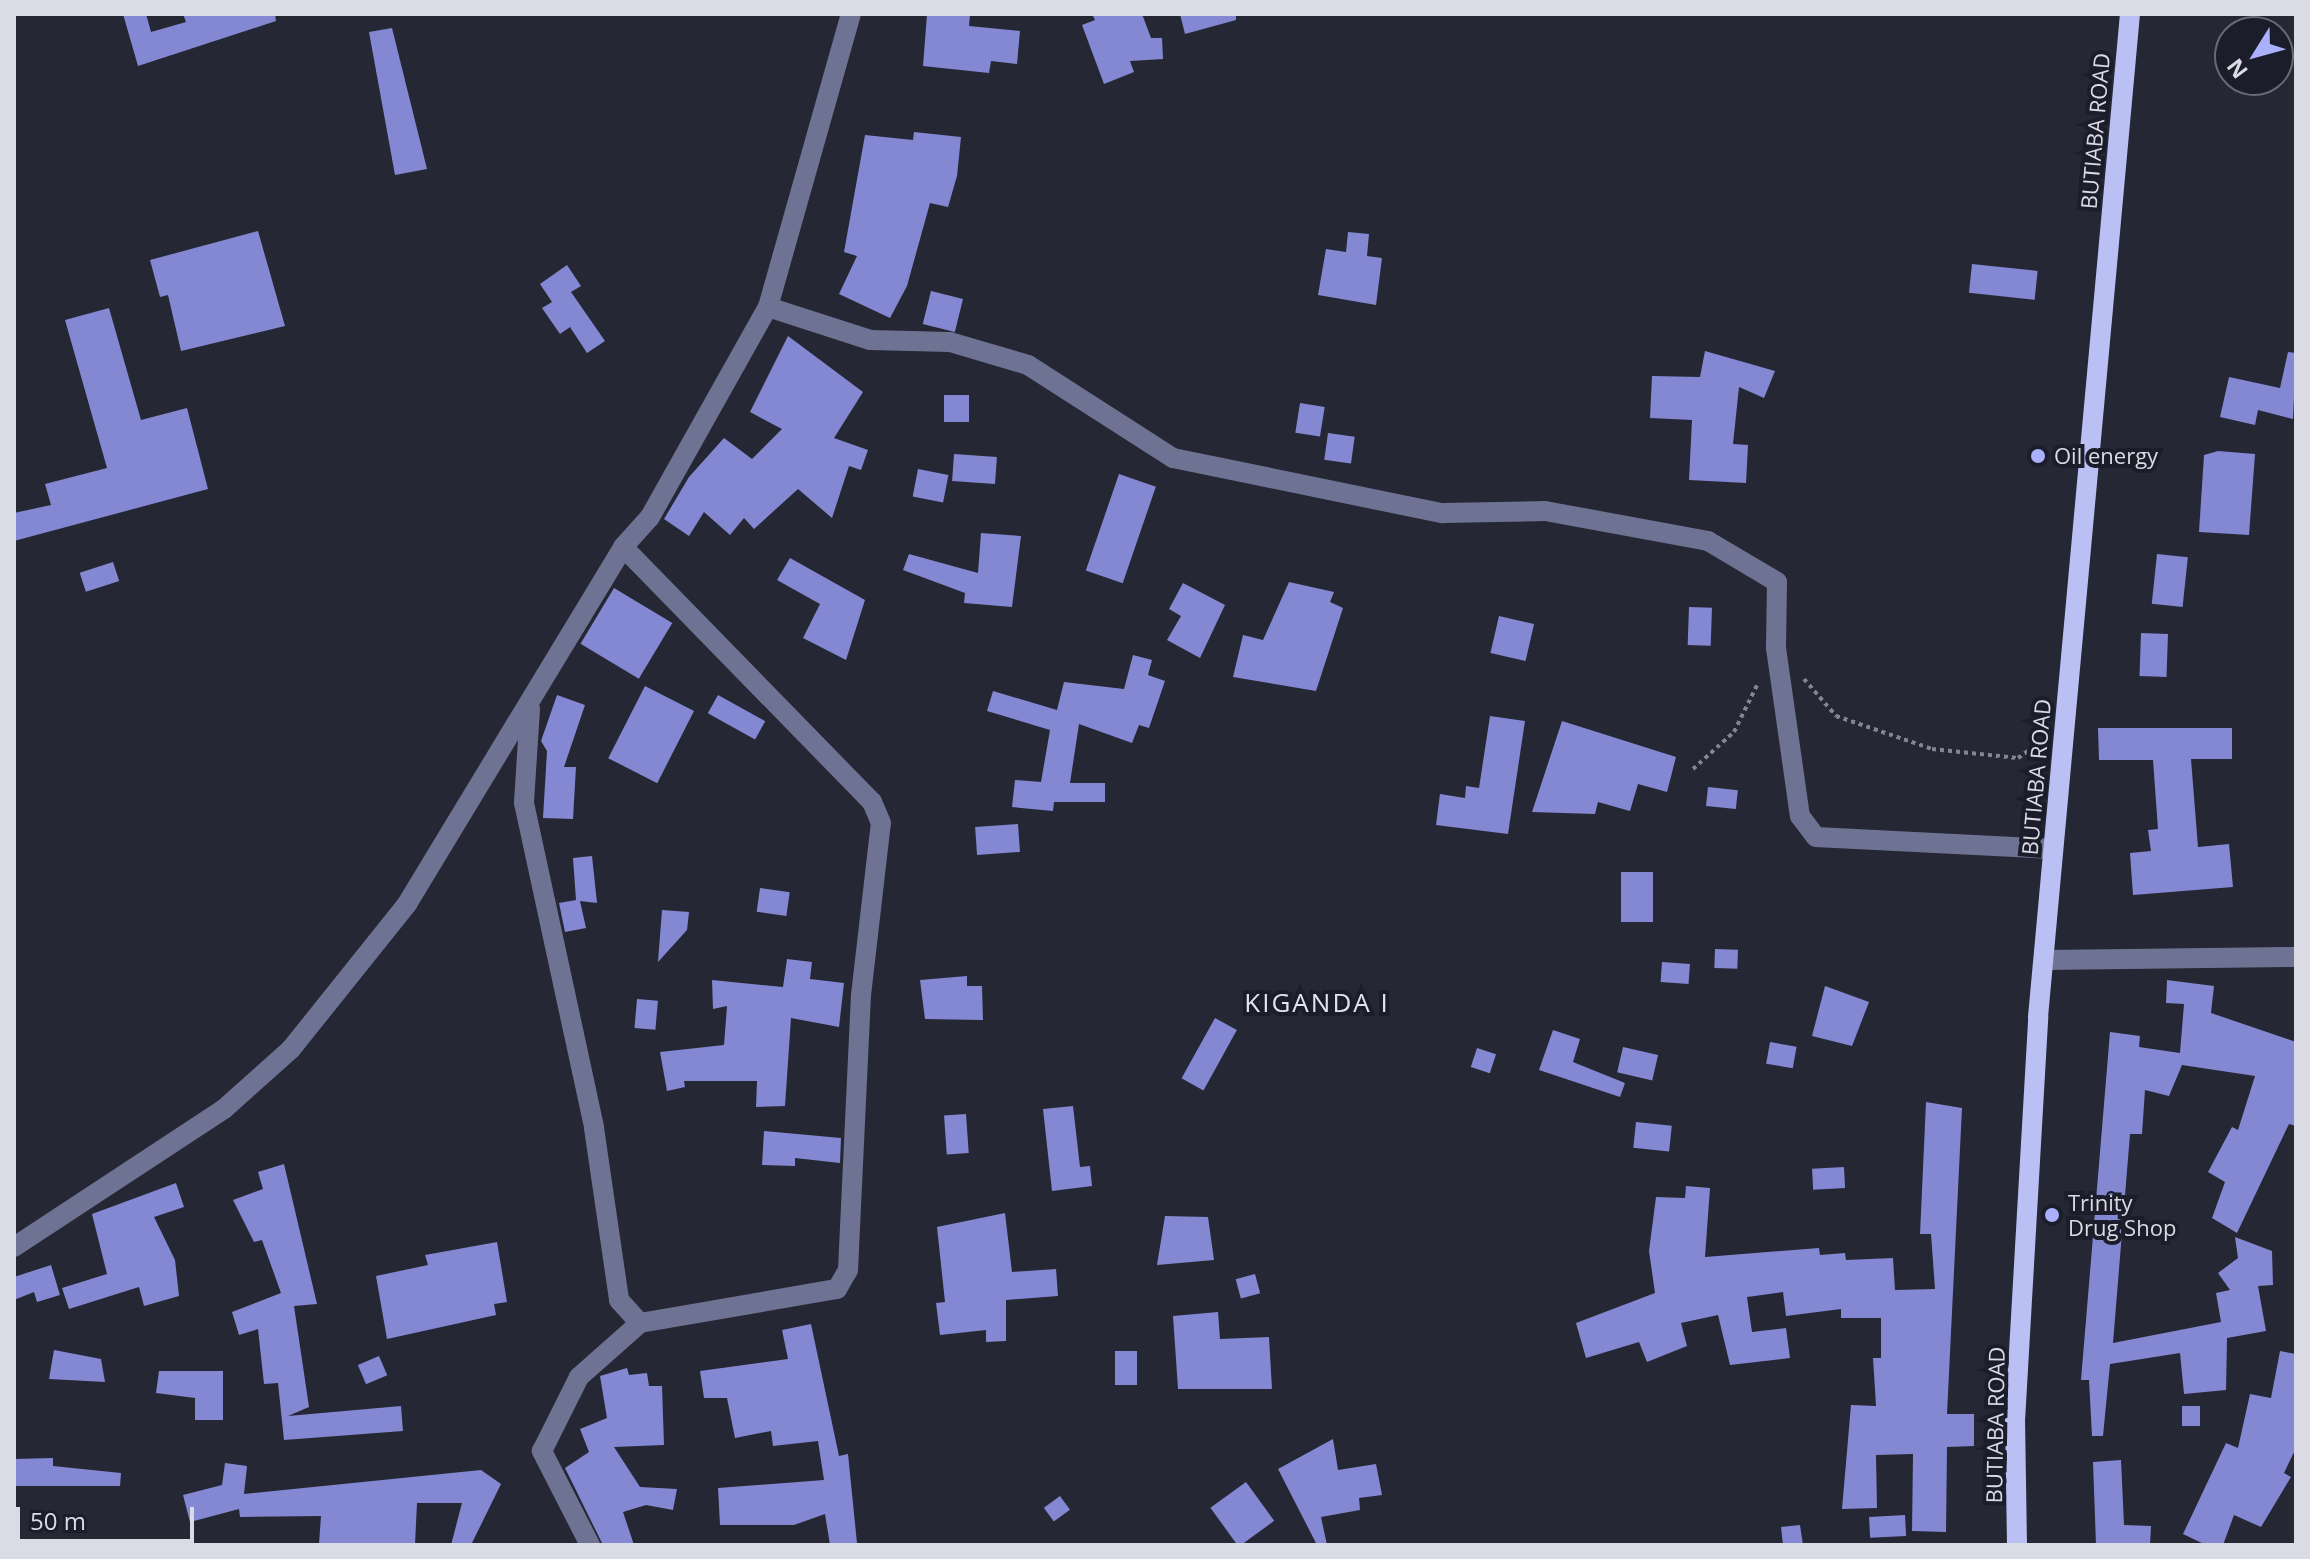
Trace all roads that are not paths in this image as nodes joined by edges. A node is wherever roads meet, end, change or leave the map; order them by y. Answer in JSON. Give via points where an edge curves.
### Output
{"nodes":[{"id":1,"x":851,"y":14,"type":"edge"},
{"id":2,"x":2130,"y":14,"type":"edge"},
{"id":3,"x":768,"y":307,"type":"junction"},
{"id":4,"x":623,"y":547,"type":"junction"},
{"id":5,"x":530,"y":709,"type":"junction"},
{"id":6,"x":2053,"y":849,"type":"junction"},
{"id":7,"x":2296,"y":957,"type":"edge"},
{"id":8,"x":2045,"y":960,"type":"junction"},
{"id":9,"x":14,"y":1247,"type":"edge"},
{"id":10,"x":640,"y":1323,"type":"junction"},
{"id":11,"x":590,"y":1545,"type":"edge"},
{"id":12,"x":2017,"y":1545,"type":"edge"}],
"edges":[{"from":1,"to":3,"type":"street"},
{"from":2,"to":6,"type":"main road","name":"BUTIABA ROAD"},
{"from":3,"to":4,"type":"street","via":[[650,517]]},
{"from":3,"to":6,"type":"street","via":[[870,340],[950,342],[1028,365],[1173,458],[1442,513],[1545,511],[1708,541],[1777,582],[1776,648],[1800,816],[1816,837]]},
{"from":4,"to":5,"type":"street"},
{"from":4,"to":10,"type":"street","via":[[872,802],[883,850],[861,995],[848,1270],[823,1297]]},
{"from":5,"to":9,"type":"street","via":[[407,904],[291,1049],[224,1109]]},
{"from":5,"to":10,"type":"street","via":[[524,803],[594,1128],[619,1300]]},
{"from":6,"to":8,"type":"main road","name":"BUTIABA ROAD"},
{"from":7,"to":8,"type":"street"},
{"from":8,"to":12,"type":"main road","name":"BUTIABA ROAD","via":[[2015,1421]]},
{"from":10,"to":11,"type":"street","via":[[579,1377],[542,1451]]}]}
